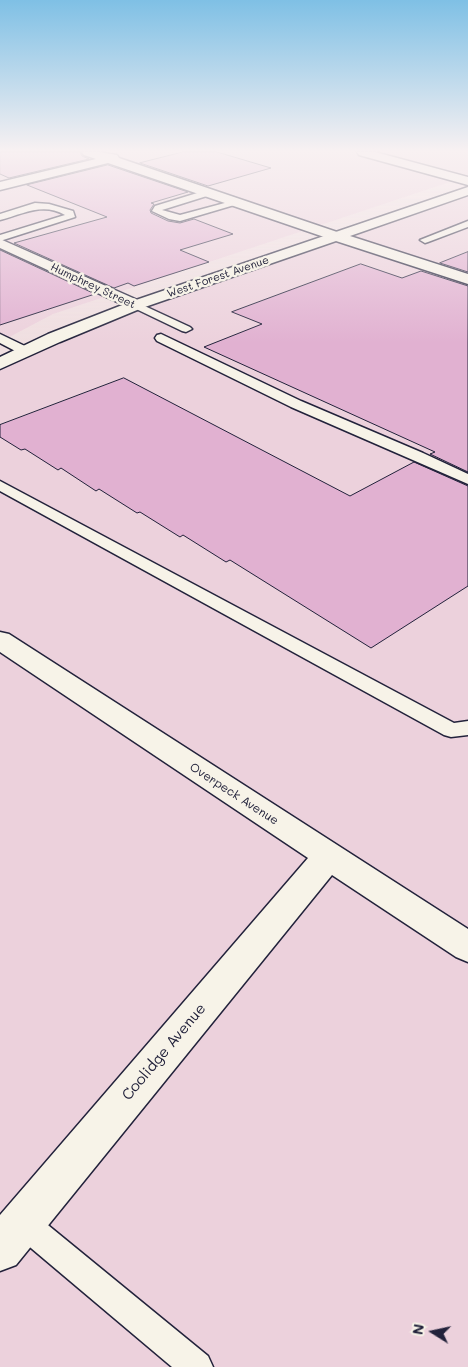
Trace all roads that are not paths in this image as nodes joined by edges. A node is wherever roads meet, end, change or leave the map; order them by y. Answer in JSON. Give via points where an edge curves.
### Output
{"nodes":[{"id":1,"x":70,"y":216,"type":"edge"},
{"id":2,"x":169,"y":216,"type":"edge"},
{"id":3,"x":188,"y":216,"type":"edge"},
{"id":4,"x":274,"y":216,"type":"edge"},
{"id":5,"x":396,"y":216,"type":"edge"},
{"id":6,"x":468,"y":224,"type":"edge"},
{"id":7,"x":335,"y":236,"type":"junction"},
{"id":8,"x":0,"y":238,"type":"edge"},
{"id":9,"x":426,"y":240,"type":"dead end"},
{"id":10,"x":0,"y":243,"type":"edge"},
{"id":11,"x":468,"y":279,"type":"edge"},
{"id":12,"x":136,"y":305,"type":"junction"},
{"id":13,"x":186,"y":329,"type":"joint"},
{"id":14,"x":0,"y":338,"type":"edge"},
{"id":15,"x":25,"y":351,"type":"junction"},
{"id":16,"x":0,"y":364,"type":"edge"},
{"id":17,"x":468,"y":480,"type":"edge"},
{"id":18,"x":0,"y":485,"type":"edge"},
{"id":19,"x":0,"y":640,"type":"edge"},
{"id":20,"x":468,"y":728,"type":"edge"},
{"id":21,"x":329,"y":856,"type":"junction"},
{"id":22,"x":468,"y":947,"type":"edge"},
{"id":23,"x":11,"y":1236,"type":"edge"},
{"id":24,"x":196,"y":1367,"type":"edge"}],
"edges":[{"from":1,"to":8,"type":"lane"},
{"from":2,"to":3,"type":"lane"},
{"from":4,"to":7,"type":"street"},
{"from":5,"to":7,"type":"street","name":"West Forest Avenue"},
{"from":6,"to":9,"type":"lane"},
{"from":7,"to":11,"type":"street"},
{"from":7,"to":12,"type":"street","name":"West Forest Avenue"},
{"from":10,"to":12,"type":"street","name":"Humphrey Street"},
{"from":12,"to":13,"type":"lane","name":"Humphrey Street"},
{"from":12,"to":15,"type":"street","name":"West Forest Avenue"},
{"from":13,"to":17,"type":"lane","via":[[161,338],[296,404]]},
{"from":14,"to":15,"type":"lane"},
{"from":15,"to":16,"type":"street","name":"West Forest Avenue"},
{"from":18,"to":20,"type":"lane","via":[[451,730]]},
{"from":19,"to":21,"type":"street","name":"Overpeck Avenue"},
{"from":21,"to":22,"type":"street","name":"Overpeck Avenue"},
{"from":21,"to":23,"type":"street","name":"Coolidge Avenue"},
{"from":23,"to":24,"type":"lane"}]}
